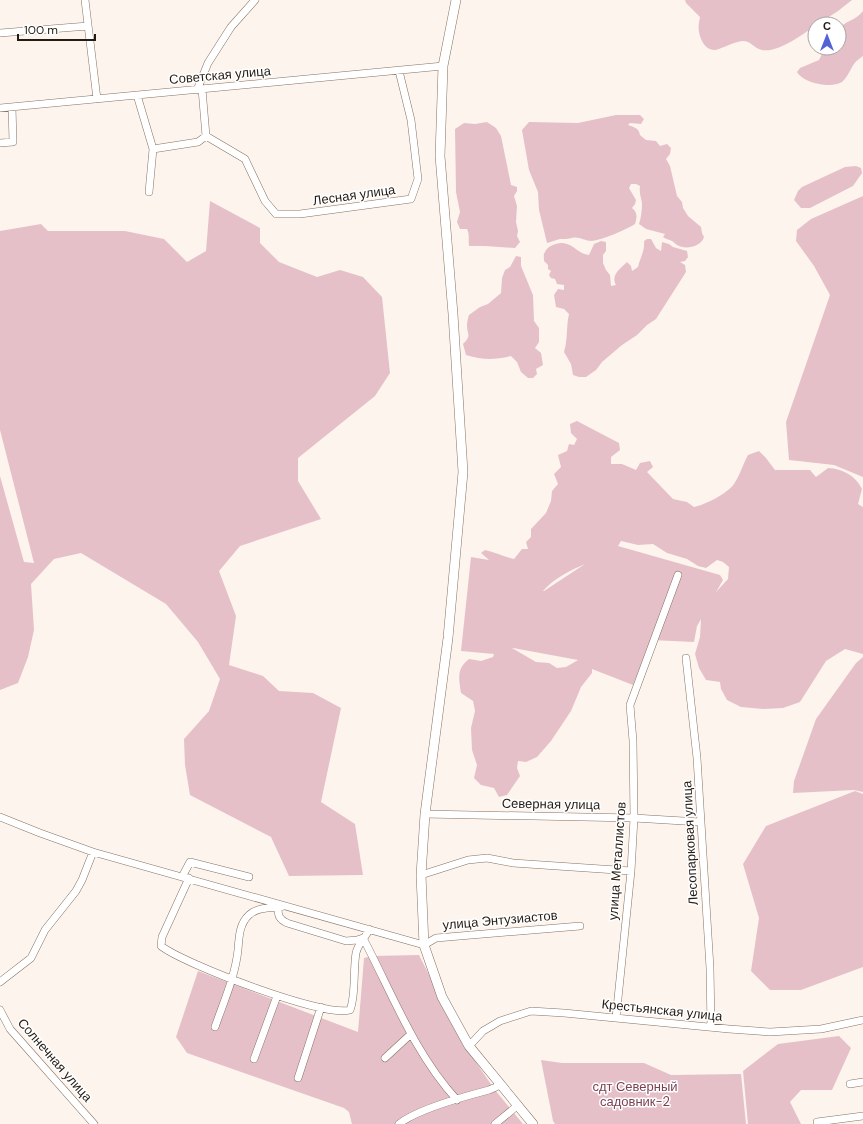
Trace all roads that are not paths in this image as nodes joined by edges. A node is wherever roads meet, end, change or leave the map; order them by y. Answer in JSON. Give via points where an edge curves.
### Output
{"nodes":[{"id":1,"x":85,"y":0,"type":"edge"},
{"id":2,"x":255,"y":0,"type":"edge"},
{"id":3,"x":456,"y":0,"type":"edge"},
{"id":4,"x":88,"y":26,"type":"junction"},
{"id":5,"x":0,"y":33,"type":"edge"},
{"id":6,"x":442,"y":66,"type":"junction"},
{"id":7,"x":399,"y":71,"type":"junction"},
{"id":8,"x":199,"y":89,"type":"junction"},
{"id":9,"x":137,"y":95,"type":"junction"},
{"id":10,"x":97,"y":99,"type":"junction"},
{"id":11,"x":12,"y":107,"type":"junction"},
{"id":12,"x":0,"y":108,"type":"edge"},
{"id":13,"x":206,"y":136,"type":"junction"},
{"id":14,"x":0,"y":143,"type":"edge"},
{"id":15,"x":153,"y":149,"type":"junction"},
{"id":16,"x":149,"y":192,"type":"dead end"},
{"id":17,"x":678,"y":575,"type":"dead end"},
{"id":18,"x":686,"y":658,"type":"dead end"},
{"id":19,"x":424,"y":814,"type":"junction"},
{"id":20,"x":0,"y":817,"type":"edge"},
{"id":21,"x":634,"y":818,"type":"junction"},
{"id":22,"x":700,"y":822,"type":"junction"},
{"id":23,"x":93,"y":852,"type":"junction"},
{"id":24,"x":631,"y":871,"type":"junction"},
{"id":25,"x":422,"y":875,"type":"junction"},
{"id":26,"x":186,"y":877,"type":"junction"},
{"id":27,"x":249,"y":877,"type":"dead end"},
{"id":28,"x":278,"y":907,"type":"junction"},
{"id":29,"x":289,"y":907,"type":"junction"},
{"id":30,"x":580,"y":926,"type":"dead end"},
{"id":31,"x":369,"y":929,"type":"junction"},
{"id":32,"x":363,"y":938,"type":"junction"},
{"id":33,"x":424,"y":945,"type":"junction"},
{"id":34,"x":233,"y":979,"type":"junction"},
{"id":35,"x":0,"y":982,"type":"edge"},
{"id":36,"x":277,"y":996,"type":"junction"},
{"id":37,"x":321,"y":1007,"type":"junction"},
{"id":38,"x":0,"y":1010,"type":"edge"},
{"id":39,"x":616,"y":1018,"type":"junction"},
{"id":40,"x":863,"y":1020,"type":"edge"},
{"id":41,"x":215,"y":1027,"type":"dead end"},
{"id":42,"x":711,"y":1027,"type":"junction"},
{"id":43,"x":411,"y":1034,"type":"junction"},
{"id":44,"x":469,"y":1046,"type":"junction"},
{"id":45,"x":385,"y":1058,"type":"dead end"},
{"id":46,"x":254,"y":1059,"type":"dead end"},
{"id":47,"x":298,"y":1078,"type":"dead end"},
{"id":48,"x":863,"y":1082,"type":"edge"},
{"id":49,"x":499,"y":1084,"type":"junction"},
{"id":50,"x":850,"y":1084,"type":"dead end"},
{"id":51,"x":457,"y":1100,"type":"junction"},
{"id":52,"x":517,"y":1106,"type":"junction"},
{"id":53,"x":863,"y":1116,"type":"edge"},
{"id":54,"x":817,"y":1122,"type":"dead end"},
{"id":55,"x":94,"y":1124,"type":"edge"},
{"id":56,"x":399,"y":1124,"type":"edge"},
{"id":57,"x":495,"y":1124,"type":"edge"},
{"id":58,"x":532,"y":1124,"type":"edge"}],
"edges":[{"from":1,"to":4,"type":"street"},
{"from":2,"to":8,"type":"street","via":[[231,27],[208,63]]},
{"from":3,"to":6,"type":"main road"},
{"from":4,"to":5,"type":"street"},
{"from":4,"to":10,"type":"street"},
{"from":6,"to":7,"type":"street","name":"Советская улица"},
{"from":6,"to":19,"type":"main road","via":[[440,156],[463,472],[448,638]]},
{"from":7,"to":8,"type":"street","name":"Советская улица"},
{"from":7,"to":13,"type":"street","name":"Лесная улица","via":[[410,120],[418,179],[411,199],[300,214],[276,214],[265,201],[245,159]]},
{"from":8,"to":9,"type":"street","name":"Советская улица"},
{"from":8,"to":13,"type":"street"},
{"from":9,"to":10,"type":"street","name":"Советская улица"},
{"from":9,"to":15,"type":"street"},
{"from":10,"to":11,"type":"street","name":"Советская улица"},
{"from":11,"to":12,"type":"street","name":"Советская улица"},
{"from":11,"to":14,"type":"street","via":[[13,142]]},
{"from":13,"to":15,"type":"street","via":[[198,142]]},
{"from":15,"to":16,"type":"street"},
{"from":17,"to":21,"type":"street","name":"улица Металлистов","via":[[630,705]]},
{"from":18,"to":22,"type":"street","name":"Лесопарковая улица","via":[[697,758]]},
{"from":19,"to":21,"type":"street","name":"Северная улица"},
{"from":19,"to":25,"type":"main road"},
{"from":20,"to":23,"type":"street"},
{"from":21,"to":22,"type":"street","name":"Северная улица"},
{"from":21,"to":24,"type":"street","name":"улица Металлистов"},
{"from":22,"to":42,"type":"street","name":"Лесопарковая улица","via":[[710,968]]},
{"from":23,"to":26,"type":"street"},
{"from":23,"to":35,"type":"street","via":[[76,891],[45,930],[31,958]]},
{"from":24,"to":25,"type":"street","via":[[513,863],[487,858],[468,860]]},
{"from":24,"to":39,"type":"street","name":"улица Металлистов"},
{"from":25,"to":33,"type":"main road"},
{"from":26,"to":27,"type":"street","via":[[190,862]]},
{"from":26,"to":29,"type":"street"},
{"from":26,"to":34,"type":"street","via":[[162,937],[161,946]]},
{"from":28,"to":29,"type":"street"},
{"from":28,"to":32,"type":"street","via":[[278,916],[287,923],[346,940]]},
{"from":28,"to":34,"type":"street","via":[[256,910],[245,919],[239,934]]},
{"from":29,"to":31,"type":"street"},
{"from":30,"to":33,"type":"street","name":"улица Энтузиастов","via":[[436,938]]},
{"from":31,"to":32,"type":"street"},
{"from":31,"to":33,"type":"street"},
{"from":32,"to":37,"type":"street","via":[[356,953],[350,1010]]},
{"from":32,"to":43,"type":"street"},
{"from":33,"to":44,"type":"main road","via":[[442,997]]},
{"from":34,"to":36,"type":"street"},
{"from":34,"to":41,"type":"street"},
{"from":36,"to":37,"type":"street"},
{"from":36,"to":46,"type":"street"},
{"from":37,"to":47,"type":"street"},
{"from":38,"to":55,"type":"street","name":"Солнечная улица","via":[[10,1029]]},
{"from":39,"to":42,"type":"street","name":"Крестьянская улица"},
{"from":39,"to":44,"type":"street","name":"Крестьянская улица","via":[[531,1011],[482,1031]]},
{"from":40,"to":42,"type":"street","name":"Крестьянская улица","via":[[821,1029],[795,1031],[770,1032]]},
{"from":43,"to":45,"type":"street"},
{"from":43,"to":51,"type":"street"},
{"from":44,"to":49,"type":"main road"},
{"from":48,"to":50,"type":"street"},
{"from":49,"to":51,"type":"street","via":[[489,1090]]},
{"from":49,"to":52,"type":"main road"},
{"from":51,"to":56,"type":"street","via":[[411,1116]]},
{"from":52,"to":57,"type":"street"},
{"from":52,"to":58,"type":"main road"},
{"from":53,"to":54,"type":"street"}]}
